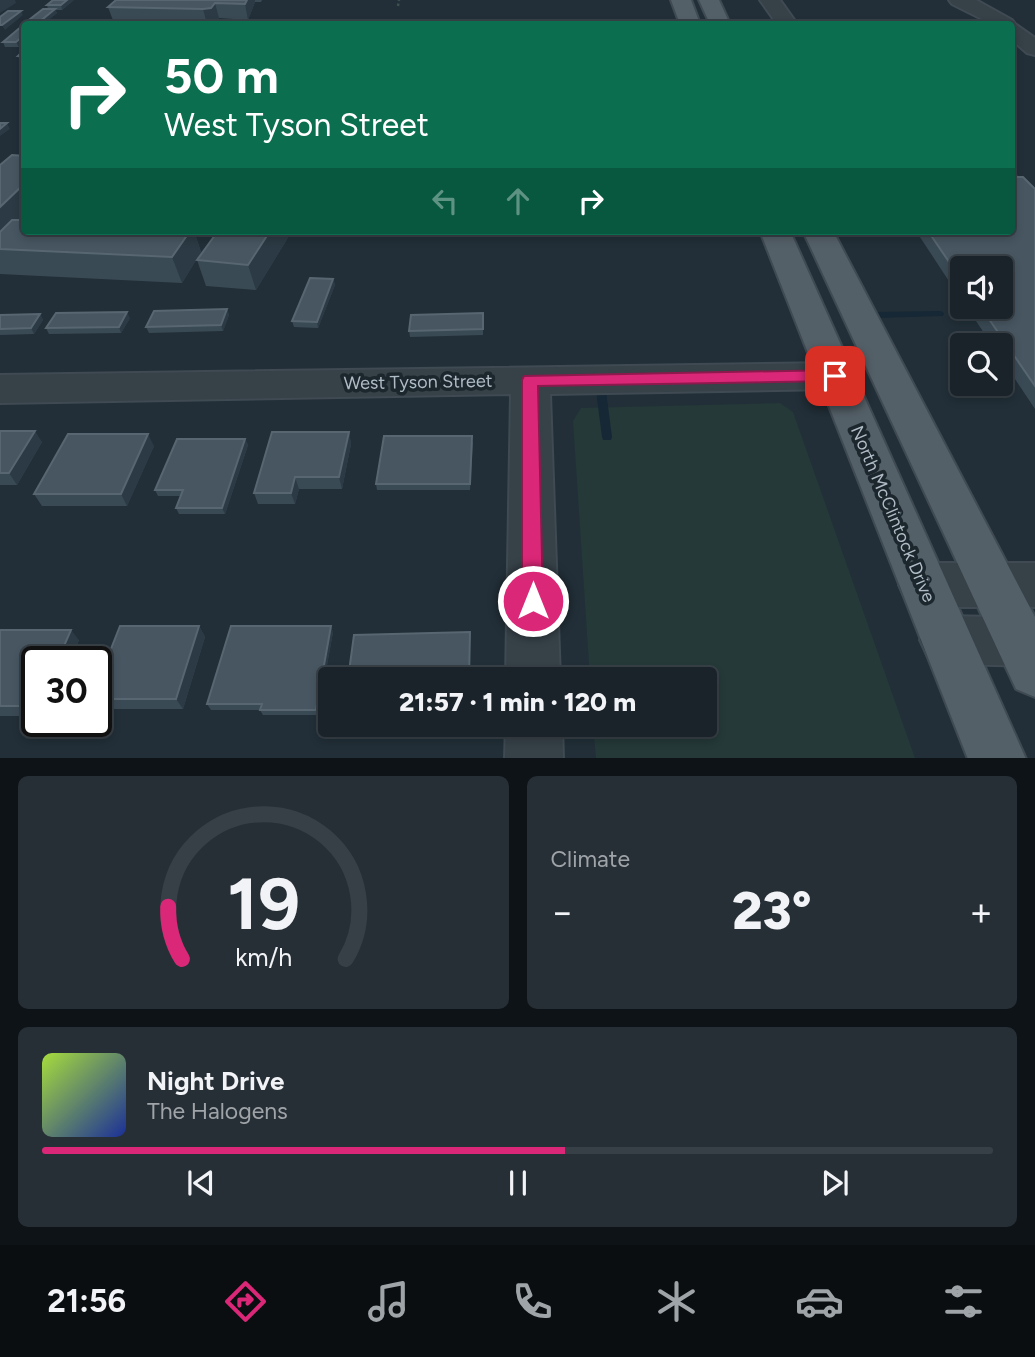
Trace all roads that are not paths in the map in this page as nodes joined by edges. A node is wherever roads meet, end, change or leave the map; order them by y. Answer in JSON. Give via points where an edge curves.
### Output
{"nodes":[{"id":1,"x":681,"y":0,"type":"edge"},
{"id":2,"x":709,"y":0,"type":"edge"},
{"id":3,"x":770,"y":0,"type":"edge"},
{"id":4,"x":959,"y":0,"type":"edge"},
{"id":5,"x":689,"y":21,"type":"edge"},
{"id":6,"x":719,"y":21,"type":"edge"},
{"id":7,"x":785,"y":21,"type":"edge"},
{"id":8,"x":1001,"y":21,"type":"edge"},
{"id":9,"x":1015,"y":32,"type":"edge"},
{"id":10,"x":1035,"y":48,"type":"edge"},
{"id":11,"x":777,"y":235,"type":"edge"},
{"id":12,"x":820,"y":235,"type":"edge"},
{"id":13,"x":835,"y":376,"type":"junction"},
{"id":14,"x":530,"y":380,"type":"junction"},
{"id":15,"x":0,"y":389,"type":"edge"},
{"id":16,"x":923,"y":584,"type":"junction"},
{"id":17,"x":1014,"y":585,"type":"edge"},
{"id":18,"x":946,"y":640,"type":"junction"},
{"id":19,"x":1030,"y":651,"type":"edge"},
{"id":20,"x":533,"y":667,"type":"edge"},
{"id":21,"x":534,"y":737,"type":"edge"},
{"id":22,"x":534,"y":758,"type":"edge"},
{"id":23,"x":997,"y":758,"type":"edge"}],
"edges":[{"from":1,"to":5,"type":"main road"},
{"from":2,"to":6,"type":"main road"},
{"from":3,"to":7,"type":"street"},
{"from":4,"to":8,"type":"street"},
{"from":9,"to":10,"type":"street"},
{"from":11,"to":13,"type":"main road","name":"North McClintock Drive"},
{"from":12,"to":17,"type":"main road"},
{"from":13,"to":14,"type":"street","name":"West Tyson Street"},
{"from":13,"to":16,"type":"main road","name":"North McClintock Drive"},
{"from":14,"to":15,"type":"street","name":"West Tyson Street"},
{"from":14,"to":20,"type":"street"},
{"from":16,"to":17,"type":"street"},
{"from":16,"to":18,"type":"main road","name":"North McClintock Drive"},
{"from":17,"to":19,"type":"main road"},
{"from":18,"to":19,"type":"street"},
{"from":18,"to":23,"type":"main road","name":"North McClintock Drive"},
{"from":21,"to":22,"type":"street"}]}
